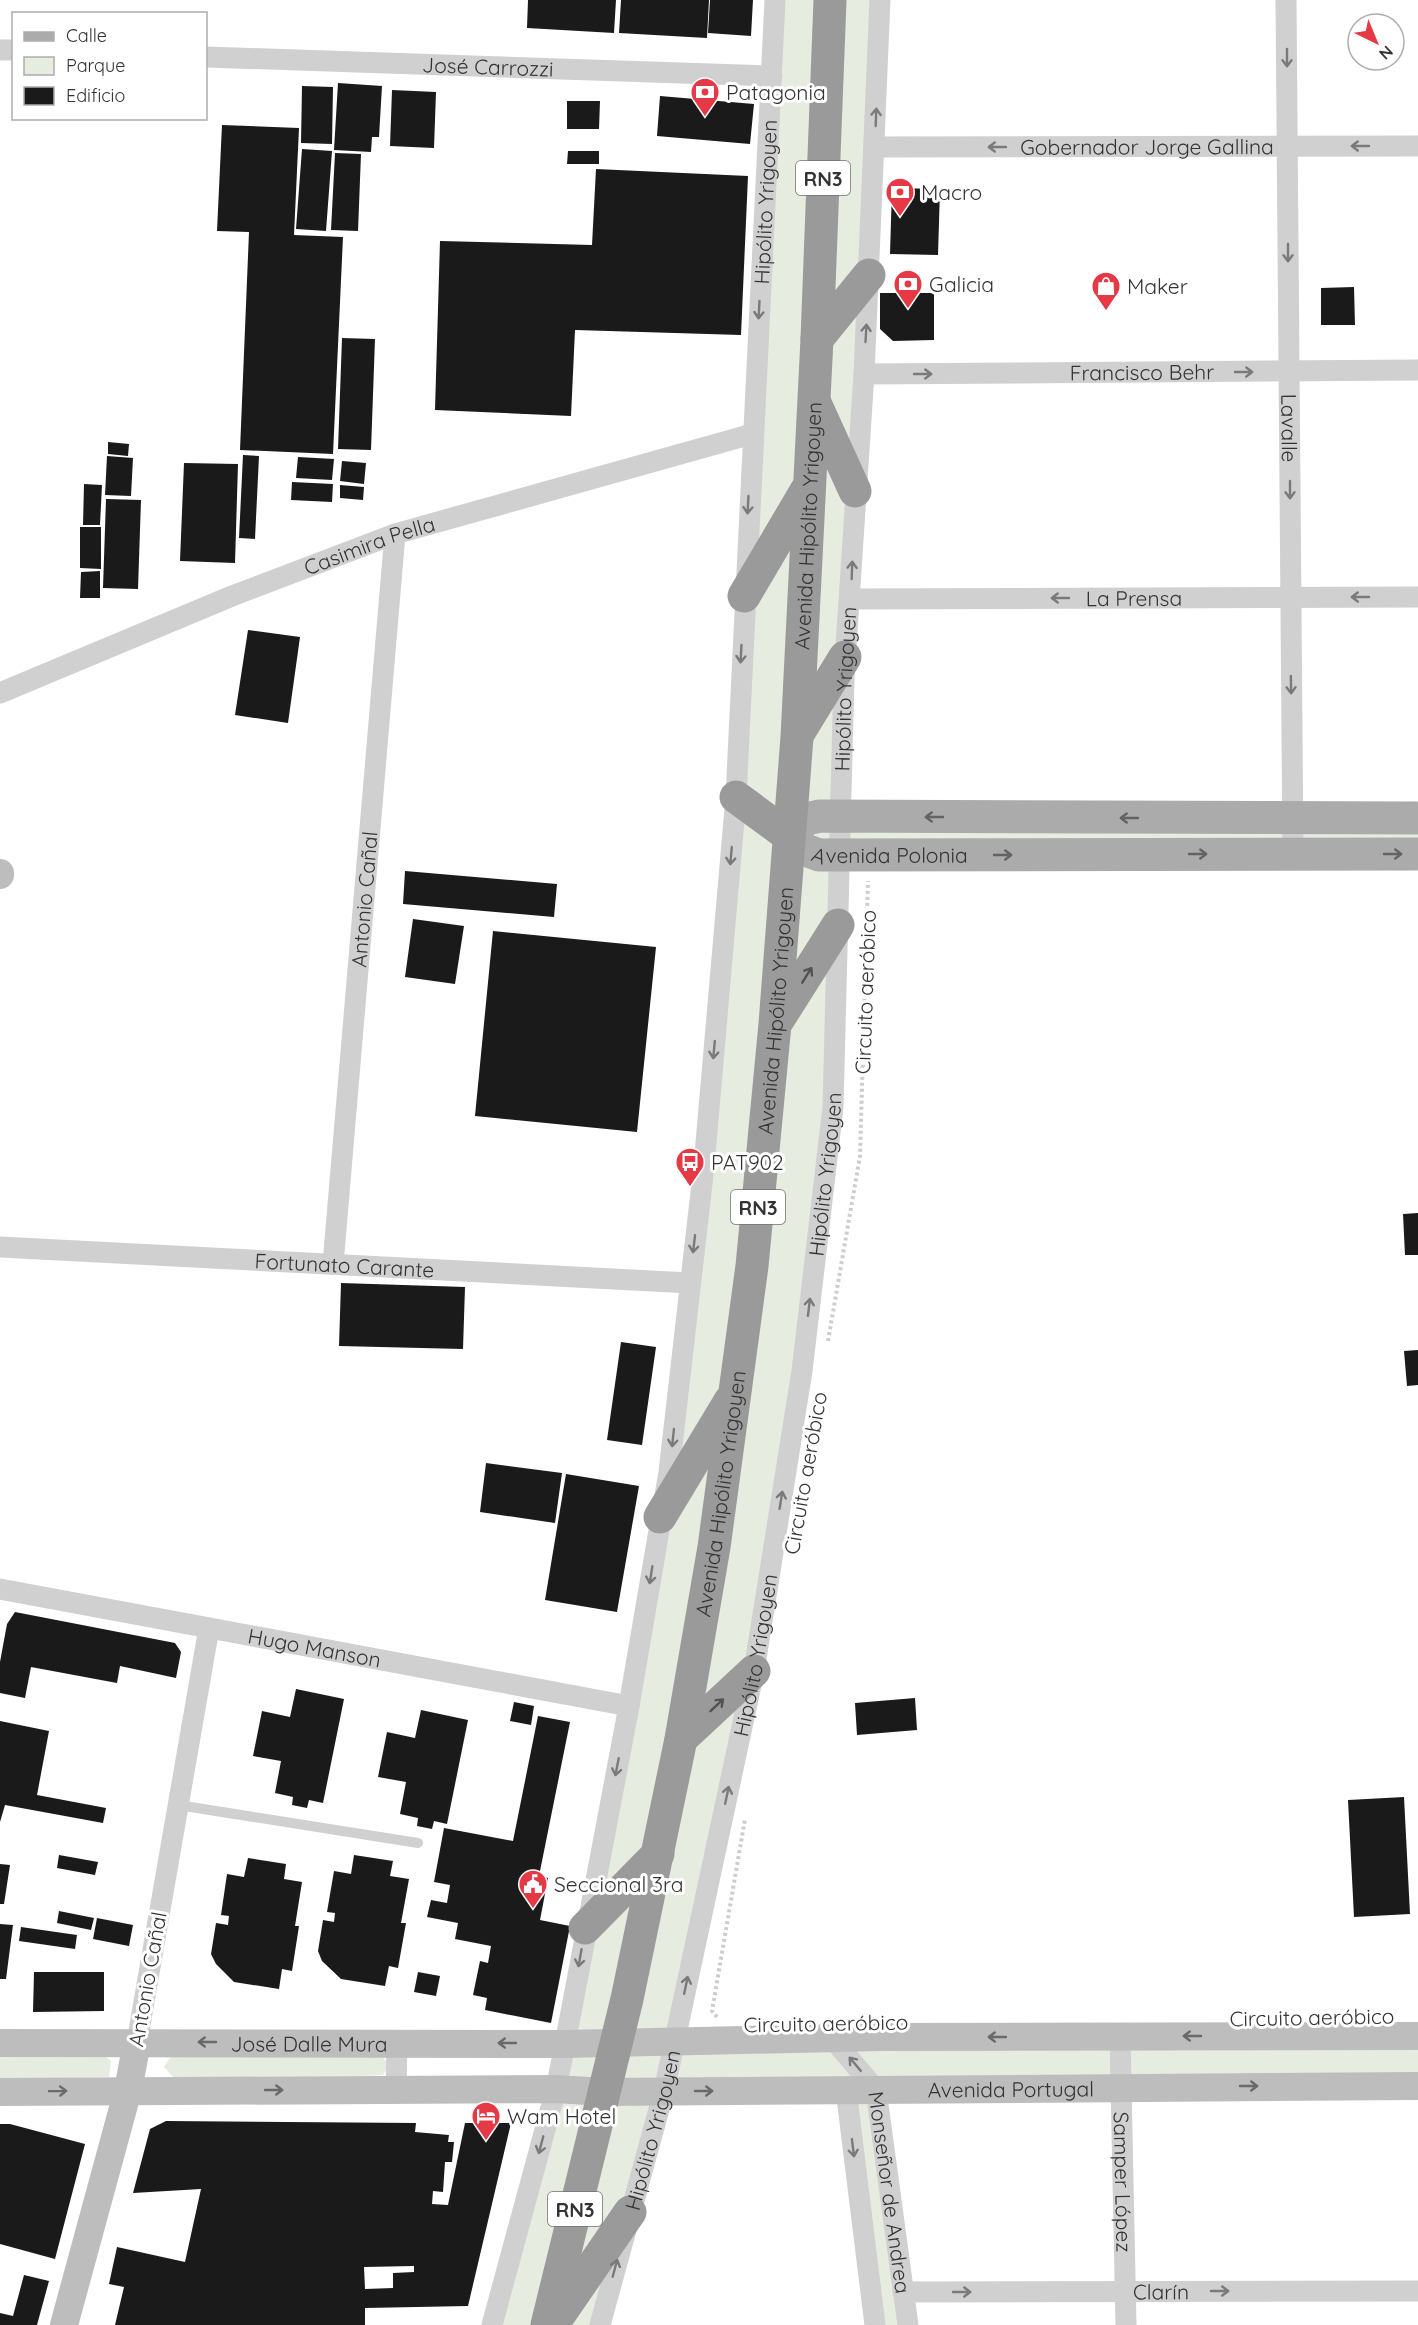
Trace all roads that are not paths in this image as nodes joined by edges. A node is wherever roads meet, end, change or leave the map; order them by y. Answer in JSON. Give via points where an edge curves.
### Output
{"nodes":[{"id":1,"x":775,"y":0,"type":"edge"},
{"id":2,"x":880,"y":0,"type":"edge"},
{"id":3,"x":1286,"y":0,"type":"edge"},
{"id":4,"x":833,"y":6,"type":"edge"},
{"id":5,"x":207,"y":57,"type":"edge"},
{"id":6,"x":772,"y":76,"type":"junction"},
{"id":7,"x":1287,"y":146,"type":"junction"},
{"id":8,"x":1418,"y":146,"type":"edge"},
{"id":9,"x":874,"y":147,"type":"junction"},
{"id":10,"x":868,"y":275,"type":"junction"},
{"id":11,"x":817,"y":339,"type":"junction"},
{"id":12,"x":1418,"y":370,"type":"edge"},
{"id":13,"x":1290,"y":371,"type":"junction"},
{"id":14,"x":864,"y":374,"type":"junction"},
{"id":15,"x":813,"y":398,"type":"junction"},
{"id":16,"x":752,"y":434,"type":"junction"},
{"id":17,"x":808,"y":487,"type":"junction"},
{"id":18,"x":855,"y":491,"type":"junction"},
{"id":19,"x":395,"y":534,"type":"junction"},
{"id":20,"x":744,"y":596,"type":"junction"},
{"id":21,"x":1290,"y":596,"type":"junction"},
{"id":22,"x":1418,"y":597,"type":"edge"},
{"id":23,"x":850,"y":599,"type":"junction"},
{"id":24,"x":845,"y":657,"type":"junction"},
{"id":25,"x":0,"y":693,"type":"edge"},
{"id":26,"x":797,"y":737,"type":"junction"},
{"id":27,"x":736,"y":797,"type":"junction"},
{"id":28,"x":840,"y":817,"type":"junction"},
{"id":29,"x":1418,"y":818,"type":"edge"},
{"id":30,"x":1293,"y":819,"type":"junction"},
{"id":31,"x":789,"y":836,"type":"junction"},
{"id":32,"x":1293,"y":854,"type":"junction"},
{"id":33,"x":1418,"y":854,"type":"edge"},
{"id":34,"x":839,"y":855,"type":"junction"},
{"id":35,"x":838,"y":925,"type":"junction"},
{"id":36,"x":775,"y":1024,"type":"junction"},
{"id":37,"x":0,"y":1247,"type":"edge"},
{"id":38,"x":333,"y":1264,"type":"junction"},
{"id":39,"x":690,"y":1283,"type":"junction"},
{"id":40,"x":737,"y":1389,"type":"junction"},
{"id":41,"x":660,"y":1517,"type":"junction"},
{"id":42,"x":0,"y":1589,"type":"edge"},
{"id":43,"x":209,"y":1628,"type":"junction"},
{"id":44,"x":754,"y":1671,"type":"junction"},
{"id":45,"x":630,"y":1706,"type":"junction"},
{"id":46,"x":681,"y":1739,"type":"junction"},
{"id":47,"x":178,"y":1804,"type":"junction"},
{"id":48,"x":418,"y":1843,"type":"dead end"},
{"id":49,"x":658,"y":1854,"type":"junction"},
{"id":50,"x":585,"y":1928,"type":"junction"},
{"id":51,"x":1120,"y":2036,"type":"junction"},
{"id":52,"x":1418,"y":2036,"type":"edge"},
{"id":53,"x":833,"y":2039,"type":"junction"},
{"id":54,"x":136,"y":2042,"type":"junction"},
{"id":55,"x":674,"y":2042,"type":"junction"},
{"id":56,"x":0,"y":2043,"type":"edge"},
{"id":57,"x":397,"y":2043,"type":"junction"},
{"id":58,"x":617,"y":2043,"type":"junction"},
{"id":59,"x":566,"y":2044,"type":"junction"},
{"id":60,"x":1121,"y":2086,"type":"junction"},
{"id":61,"x":1418,"y":2086,"type":"edge"},
{"id":62,"x":396,"y":2089,"type":"junction"},
{"id":63,"x":556,"y":2089,"type":"junction"},
{"id":64,"x":128,"y":2090,"type":"junction"},
{"id":65,"x":846,"y":2090,"type":"junction"},
{"id":66,"x":876,"y":2090,"type":"junction"},
{"id":67,"x":664,"y":2091,"type":"junction"},
{"id":68,"x":0,"y":2092,"type":"edge"},
{"id":69,"x":604,"y":2092,"type":"junction"},
{"id":70,"x":630,"y":2212,"type":"junction"},
{"id":71,"x":1418,"y":2291,"type":"edge"},
{"id":72,"x":903,"y":2292,"type":"junction"},
{"id":73,"x":1125,"y":2292,"type":"junction"},
{"id":74,"x":63,"y":2325,"type":"edge"},
{"id":75,"x":492,"y":2325,"type":"edge"},
{"id":76,"x":547,"y":2325,"type":"edge"},
{"id":77,"x":553,"y":2325,"type":"edge"},
{"id":78,"x":600,"y":2325,"type":"edge"},
{"id":79,"x":875,"y":2325,"type":"edge"},
{"id":80,"x":908,"y":2325,"type":"edge"},
{"id":81,"x":1126,"y":2325,"type":"edge"}],
"edges":[{"from":1,"to":6,"type":"street","name":"Hipólito Yrigoyen"},
{"from":9,"to":2,"type":"street","name":"Hipólito Yrigoyen","one_way":true},
{"from":3,"to":7,"type":"street","name":"Lavalle","one_way":true},
{"from":4,"to":11,"type":"highway","name":"Avenida Hipólito Yrigoyen","number":"RN3"},
{"from":5,"to":6,"type":"street","name":"José Carrozzi"},
{"from":6,"to":16,"type":"street","name":"Hipólito Yrigoyen","one_way":true},
{"from":8,"to":7,"type":"street","name":"Gobernador Jorge Gallina","one_way":true},
{"from":7,"to":9,"type":"street","name":"Gobernador Jorge Gallina","one_way":true},
{"from":7,"to":13,"type":"street","name":"Lavalle","one_way":true},
{"from":9,"to":10,"type":"street","name":"Hipólito Yrigoyen"},
{"from":10,"to":11,"type":"highway"},
{"from":14,"to":10,"type":"street","name":"Hipólito Yrigoyen","one_way":true},
{"from":11,"to":15,"type":"highway","name":"Avenida Hipólito Yrigoyen","number":"RN3"},
{"from":12,"to":13,"type":"street","name":"Francisco Behr"},
{"from":14,"to":13,"type":"street","name":"Francisco Behr","one_way":true},
{"from":13,"to":21,"type":"street","name":"Lavalle","one_way":true},
{"from":14,"to":18,"type":"street","name":"Hipólito Yrigoyen"},
{"from":15,"to":17,"type":"highway","name":"Avenida Hipólito Yrigoyen","number":"RN3"},
{"from":15,"to":18,"type":"highway"},
{"from":16,"to":19,"type":"street","name":"Casimira Pella"},
{"from":16,"to":20,"type":"street","name":"Hipólito Yrigoyen","one_way":true},
{"from":17,"to":20,"type":"highway"},
{"from":17,"to":26,"type":"highway","name":"Avenida Hipólito Yrigoyen","number":"RN3"},
{"from":23,"to":18,"type":"street","name":"Hipólito Yrigoyen","one_way":true},
{"from":19,"to":25,"type":"street","name":"Casimira Pella","via":[[232,596]]},
{"from":19,"to":38,"type":"street","name":"Antonio Cañal"},
{"from":20,"to":27,"type":"street","name":"Hipólito Yrigoyen","one_way":true},
{"from":22,"to":21,"type":"street","name":"La Prensa","one_way":true},
{"from":21,"to":23,"type":"street","name":"La Prensa","one_way":true},
{"from":21,"to":30,"type":"street","name":"Lavalle","one_way":true},
{"from":23,"to":24,"type":"street","name":"Hipólito Yrigoyen"},
{"from":24,"to":26,"type":"highway"},
{"from":24,"to":28,"type":"street","name":"Hipólito Yrigoyen"},
{"from":26,"to":31,"type":"highway","name":"Avenida Hipólito Yrigoyen","number":"RN3"},
{"from":27,"to":31,"type":"highway"},
{"from":27,"to":39,"type":"street","name":"Hipólito Yrigoyen","one_way":true},
{"from":30,"to":28,"type":"main road","name":"Avenida Polonia","one_way":true},
{"from":28,"to":31,"type":"main road","name":"Avenida Polonia","via":[[812,816],[798,824]]},
{"from":28,"to":34,"type":"street","name":"Hipólito Yrigoyen"},
{"from":29,"to":30,"type":"main road","name":"Avenida Polonia"},
{"from":30,"to":32,"type":"street","name":"Lavalle"},
{"from":31,"to":34,"type":"main road","name":"Avenida Polonia","via":[[811,854]]},
{"from":31,"to":36,"type":"highway","name":"Avenida Hipólito Yrigoyen","number":"RN3"},
{"from":32,"to":33,"type":"main road","name":"Avenida Polonia","one_way":true},
{"from":34,"to":32,"type":"main road","name":"Avenida Polonia","one_way":true},
{"from":34,"to":35,"type":"street","name":"Hipólito Yrigoyen"},
{"from":36,"to":35,"type":"highway","one_way":true},
{"from":44,"to":35,"type":"street","name":"Hipólito Yrigoyen","one_way":true,"via":[[802,1371],[833,1107]]},
{"from":36,"to":40,"type":"highway","name":"Avenida Hipólito Yrigoyen","number":"RN3"},
{"from":37,"to":38,"type":"street","name":"Fortunato Carante"},
{"from":38,"to":39,"type":"street","name":"Fortunato Carante"},
{"from":39,"to":41,"type":"street","name":"Hipólito Yrigoyen","one_way":true,"via":[[669,1472]]},
{"from":40,"to":41,"type":"highway"},
{"from":40,"to":46,"type":"highway","name":"Avenida Hipólito Yrigoyen","number":"RN3"},
{"from":41,"to":45,"type":"street","name":"Hipólito Yrigoyen","one_way":true},
{"from":42,"to":43,"type":"street","name":"Hugo Manson"},
{"from":43,"to":45,"type":"street","name":"Hugo Manson"},
{"from":43,"to":47,"type":"street","name":"Antonio Cañal"},
{"from":46,"to":44,"type":"highway","one_way":true},
{"from":55,"to":44,"type":"street","name":"Hipólito Yrigoyen","one_way":true},
{"from":45,"to":50,"type":"street","name":"Hipólito Yrigoyen","one_way":true},
{"from":46,"to":49,"type":"highway","name":"Avenida Hipólito Yrigoyen","number":"RN3"},
{"from":47,"to":48,"type":"lane"},
{"from":47,"to":54,"type":"street","name":"Antonio Cañal"},
{"from":49,"to":50,"type":"highway"},
{"from":49,"to":58,"type":"highway","name":"Avenida Hipólito Yrigoyen","number":"RN3"},
{"from":50,"to":59,"type":"street","name":"Hipólito Yrigoyen","one_way":true},
{"from":52,"to":51,"type":"main road","one_way":true},
{"from":51,"to":53,"type":"main road","one_way":true},
{"from":51,"to":60,"type":"street","name":"Samper López"},
{"from":53,"to":55,"type":"main road"},
{"from":66,"to":53,"type":"street","name":"Monseñor de Andrea","one_way":true},
{"from":54,"to":56,"type":"main road","name":"José Dalle Mura"},
{"from":57,"to":54,"type":"main road","name":"José Dalle Mura","one_way":true},
{"from":54,"to":64,"type":"main road","name":"Antonio Cañal"},
{"from":55,"to":58,"type":"main road"},
{"from":55,"to":67,"type":"street","name":"Hipólito Yrigoyen"},
{"from":59,"to":57,"type":"main road","name":"José Dalle Mura","one_way":true},
{"from":57,"to":62,"type":"street"},
{"from":58,"to":59,"type":"main road","name":"José Dalle Mura"},
{"from":58,"to":69,"type":"highway","name":"Avenida Hipólito Yrigoyen","number":"RN3"},
{"from":59,"to":63,"type":"street","name":"Hipólito Yrigoyen"},
{"from":60,"to":61,"type":"main road","name":"Avenida Portugal","one_way":true},
{"from":60,"to":66,"type":"main road","name":"Avenida Portugal"},
{"from":60,"to":73,"type":"street","name":"Samper López"},
{"from":62,"to":63,"type":"main road"},
{"from":64,"to":62,"type":"main road","one_way":true},
{"from":63,"to":69,"type":"main road"},
{"from":63,"to":75,"type":"street","name":"Hipólito Yrigoyen","one_way":true},
{"from":68,"to":64,"type":"main road","one_way":true},
{"from":64,"to":74,"type":"main road","name":"Antonio Cañal"},
{"from":65,"to":66,"type":"main road","name":"Avenida Portugal"},
{"from":67,"to":65,"type":"main road","name":"Avenida Portugal","one_way":true},
{"from":65,"to":79,"type":"street","name":"Monseñor de Andrea","one_way":true},
{"from":66,"to":72,"type":"street","name":"Monseñor de Andrea"},
{"from":67,"to":69,"type":"main road","name":"Avenida Portugal"},
{"from":67,"to":70,"type":"street","name":"Hipólito Yrigoyen"},
{"from":69,"to":76,"type":"highway","name":"Avenida Hipólito Yrigoyen","number":"RN3"},
{"from":70,"to":77,"type":"highway"},
{"from":78,"to":70,"type":"street","name":"Hipólito Yrigoyen","one_way":true},
{"from":73,"to":71,"type":"street","name":"Clarín","one_way":true},
{"from":72,"to":73,"type":"street","name":"Clarín","one_way":true},
{"from":72,"to":80,"type":"street","name":"Monseñor de Andrea"},
{"from":73,"to":81,"type":"street","name":"Samper López"}]}
